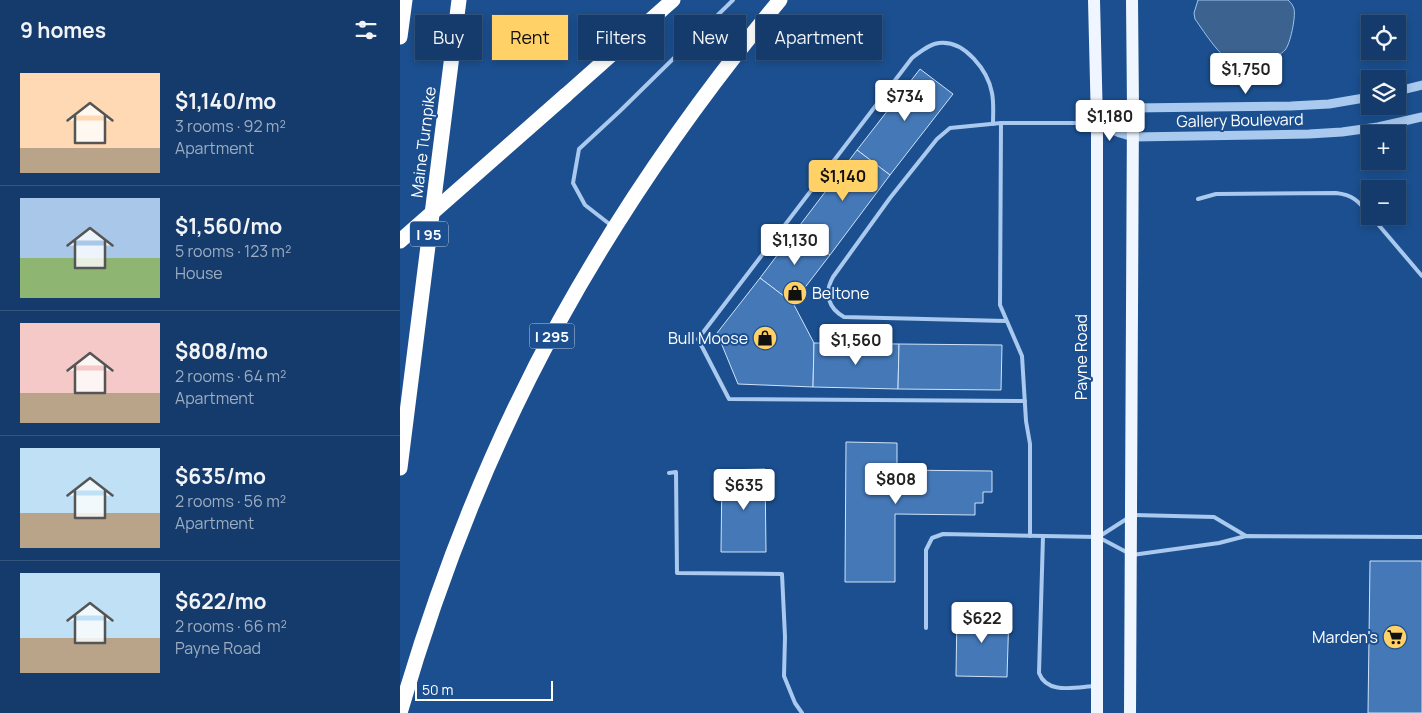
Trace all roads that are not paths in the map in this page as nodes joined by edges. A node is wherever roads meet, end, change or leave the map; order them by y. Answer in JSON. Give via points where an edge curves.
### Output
{"nodes":[{"id":1,"x":405,"y":0,"type":"edge"},
{"id":2,"x":459,"y":0,"type":"edge"},
{"id":3,"x":673,"y":0,"type":"edge"},
{"id":4,"x":733,"y":0,"type":"edge"},
{"id":5,"x":780,"y":0,"type":"edge"},
{"id":6,"x":1094,"y":0,"type":"edge"},
{"id":7,"x":1132,"y":0,"type":"edge"},
{"id":8,"x":400,"y":37,"type":"edge"},
{"id":9,"x":1422,"y":85,"type":"edge"},
{"id":10,"x":1406,"y":89,"type":"edge"},
{"id":11,"x":1361,"y":98,"type":"edge"},
{"id":12,"x":1133,"y":108,"type":"junction"},
{"id":13,"x":1422,"y":116,"type":"edge"},
{"id":14,"x":1096,"y":122,"type":"junction"},
{"id":15,"x":1001,"y":123,"type":"junction"},
{"id":16,"x":993,"y":124,"type":"junction"},
{"id":17,"x":1133,"y":137,"type":"junction"},
{"id":18,"x":1198,"y":199,"type":"dead end"},
{"id":19,"x":1361,"y":205,"type":"edge"},
{"id":20,"x":1378,"y":225,"type":"edge"},
{"id":21,"x":615,"y":228,"type":"junction"},
{"id":22,"x":400,"y":241,"type":"edge"},
{"id":23,"x":1422,"y":276,"type":"edge"},
{"id":24,"x":1006,"y":321,"type":"junction"},
{"id":25,"x":1025,"y":401,"type":"junction"},
{"id":26,"x":400,"y":468,"type":"edge"},
{"id":27,"x":669,"y":473,"type":"dead end"},
{"id":28,"x":1132,"y":515,"type":"junction"},
{"id":29,"x":1030,"y":536,"type":"junction"},
{"id":30,"x":1043,"y":536,"type":"junction"},
{"id":31,"x":1246,"y":536,"type":"junction"},
{"id":32,"x":1098,"y":537,"type":"junction"},
{"id":33,"x":1422,"y":537,"type":"edge"},
{"id":34,"x":1132,"y":555,"type":"junction"},
{"id":35,"x":926,"y":628,"type":"dead end"},
{"id":36,"x":1097,"y":685,"type":"junction"},
{"id":37,"x":400,"y":713,"type":"edge"},
{"id":38,"x":802,"y":713,"type":"edge"},
{"id":39,"x":1097,"y":713,"type":"edge"},
{"id":40,"x":1130,"y":713,"type":"edge"}],
"edges":[{"from":1,"to":8,"type":"highway"},
{"from":2,"to":26,"type":"highway","name":"Maine Turnpike","number":"I 95"},
{"from":3,"to":22,"type":"highway","bridge":true},
{"from":4,"to":21,"type":"lane","via":[[579,149],[574,183],[585,205]]},
{"from":5,"to":21,"type":"highway","number":"I 295","via":[[700,101]]},
{"from":6,"to":14,"type":"main road","name":"Payne Road"},
{"from":7,"to":12,"type":"main road"},
{"from":9,"to":10,"type":"street"},
{"from":11,"to":12,"type":"street","name":"Gallery Boulevard","via":[[1291,106]]},
{"from":12,"to":14,"type":"street","name":"Gallery Boulevard","via":[[1122,109]]},
{"from":12,"to":17,"type":"main road"},
{"from":13,"to":17,"type":"street","name":"Gallery Boulevard","via":[[1342,132]]},
{"from":14,"to":15,"type":"lane"},
{"from":14,"to":17,"type":"street","name":"Gallery Boulevard"},
{"from":14,"to":32,"type":"main road","name":"Payne Road"},
{"from":15,"to":16,"type":"lane"},
{"from":15,"to":24,"type":"lane","via":[[999,290]]},
{"from":16,"to":24,"type":"lane","via":[[950,128],[938,139],[832,277],[828,294],[831,305],[844,317]]},
{"from":16,"to":25,"type":"lane","via":[[992,93],[984,73],[971,56],[957,46],[940,43],[912,58],[698,340],[729,399]]},
{"from":17,"to":28,"type":"main road"},
{"from":18,"to":19,"type":"lane","via":[[1216,194],[1336,193],[1352,196]]},
{"from":20,"to":23,"type":"lane"},
{"from":21,"to":37,"type":"highway","number":"I 295","via":[[560,320],[482,483],[430,616]]},
{"from":24,"to":25,"type":"lane","via":[[1022,356]]},
{"from":25,"to":29,"type":"lane","via":[[1030,444]]},
{"from":27,"to":38,"type":"lane","via":[[676,472],[677,573],[782,574],[784,676],[794,703]]},
{"from":28,"to":31,"type":"lane","via":[[1214,517]]},
{"from":28,"to":32,"type":"lane"},
{"from":28,"to":34,"type":"main road"},
{"from":29,"to":30,"type":"lane"},
{"from":29,"to":35,"type":"lane","via":[[943,534],[932,538],[926,550]]},
{"from":30,"to":32,"type":"lane"},
{"from":30,"to":36,"type":"lane","via":[[1041,679],[1056,688]]},
{"from":31,"to":33,"type":"lane"},
{"from":31,"to":34,"type":"lane"},
{"from":32,"to":34,"type":"lane"},
{"from":32,"to":36,"type":"main road","name":"Payne Road"},
{"from":34,"to":40,"type":"main road"},
{"from":36,"to":39,"type":"main road","name":"Payne Road"}]}
